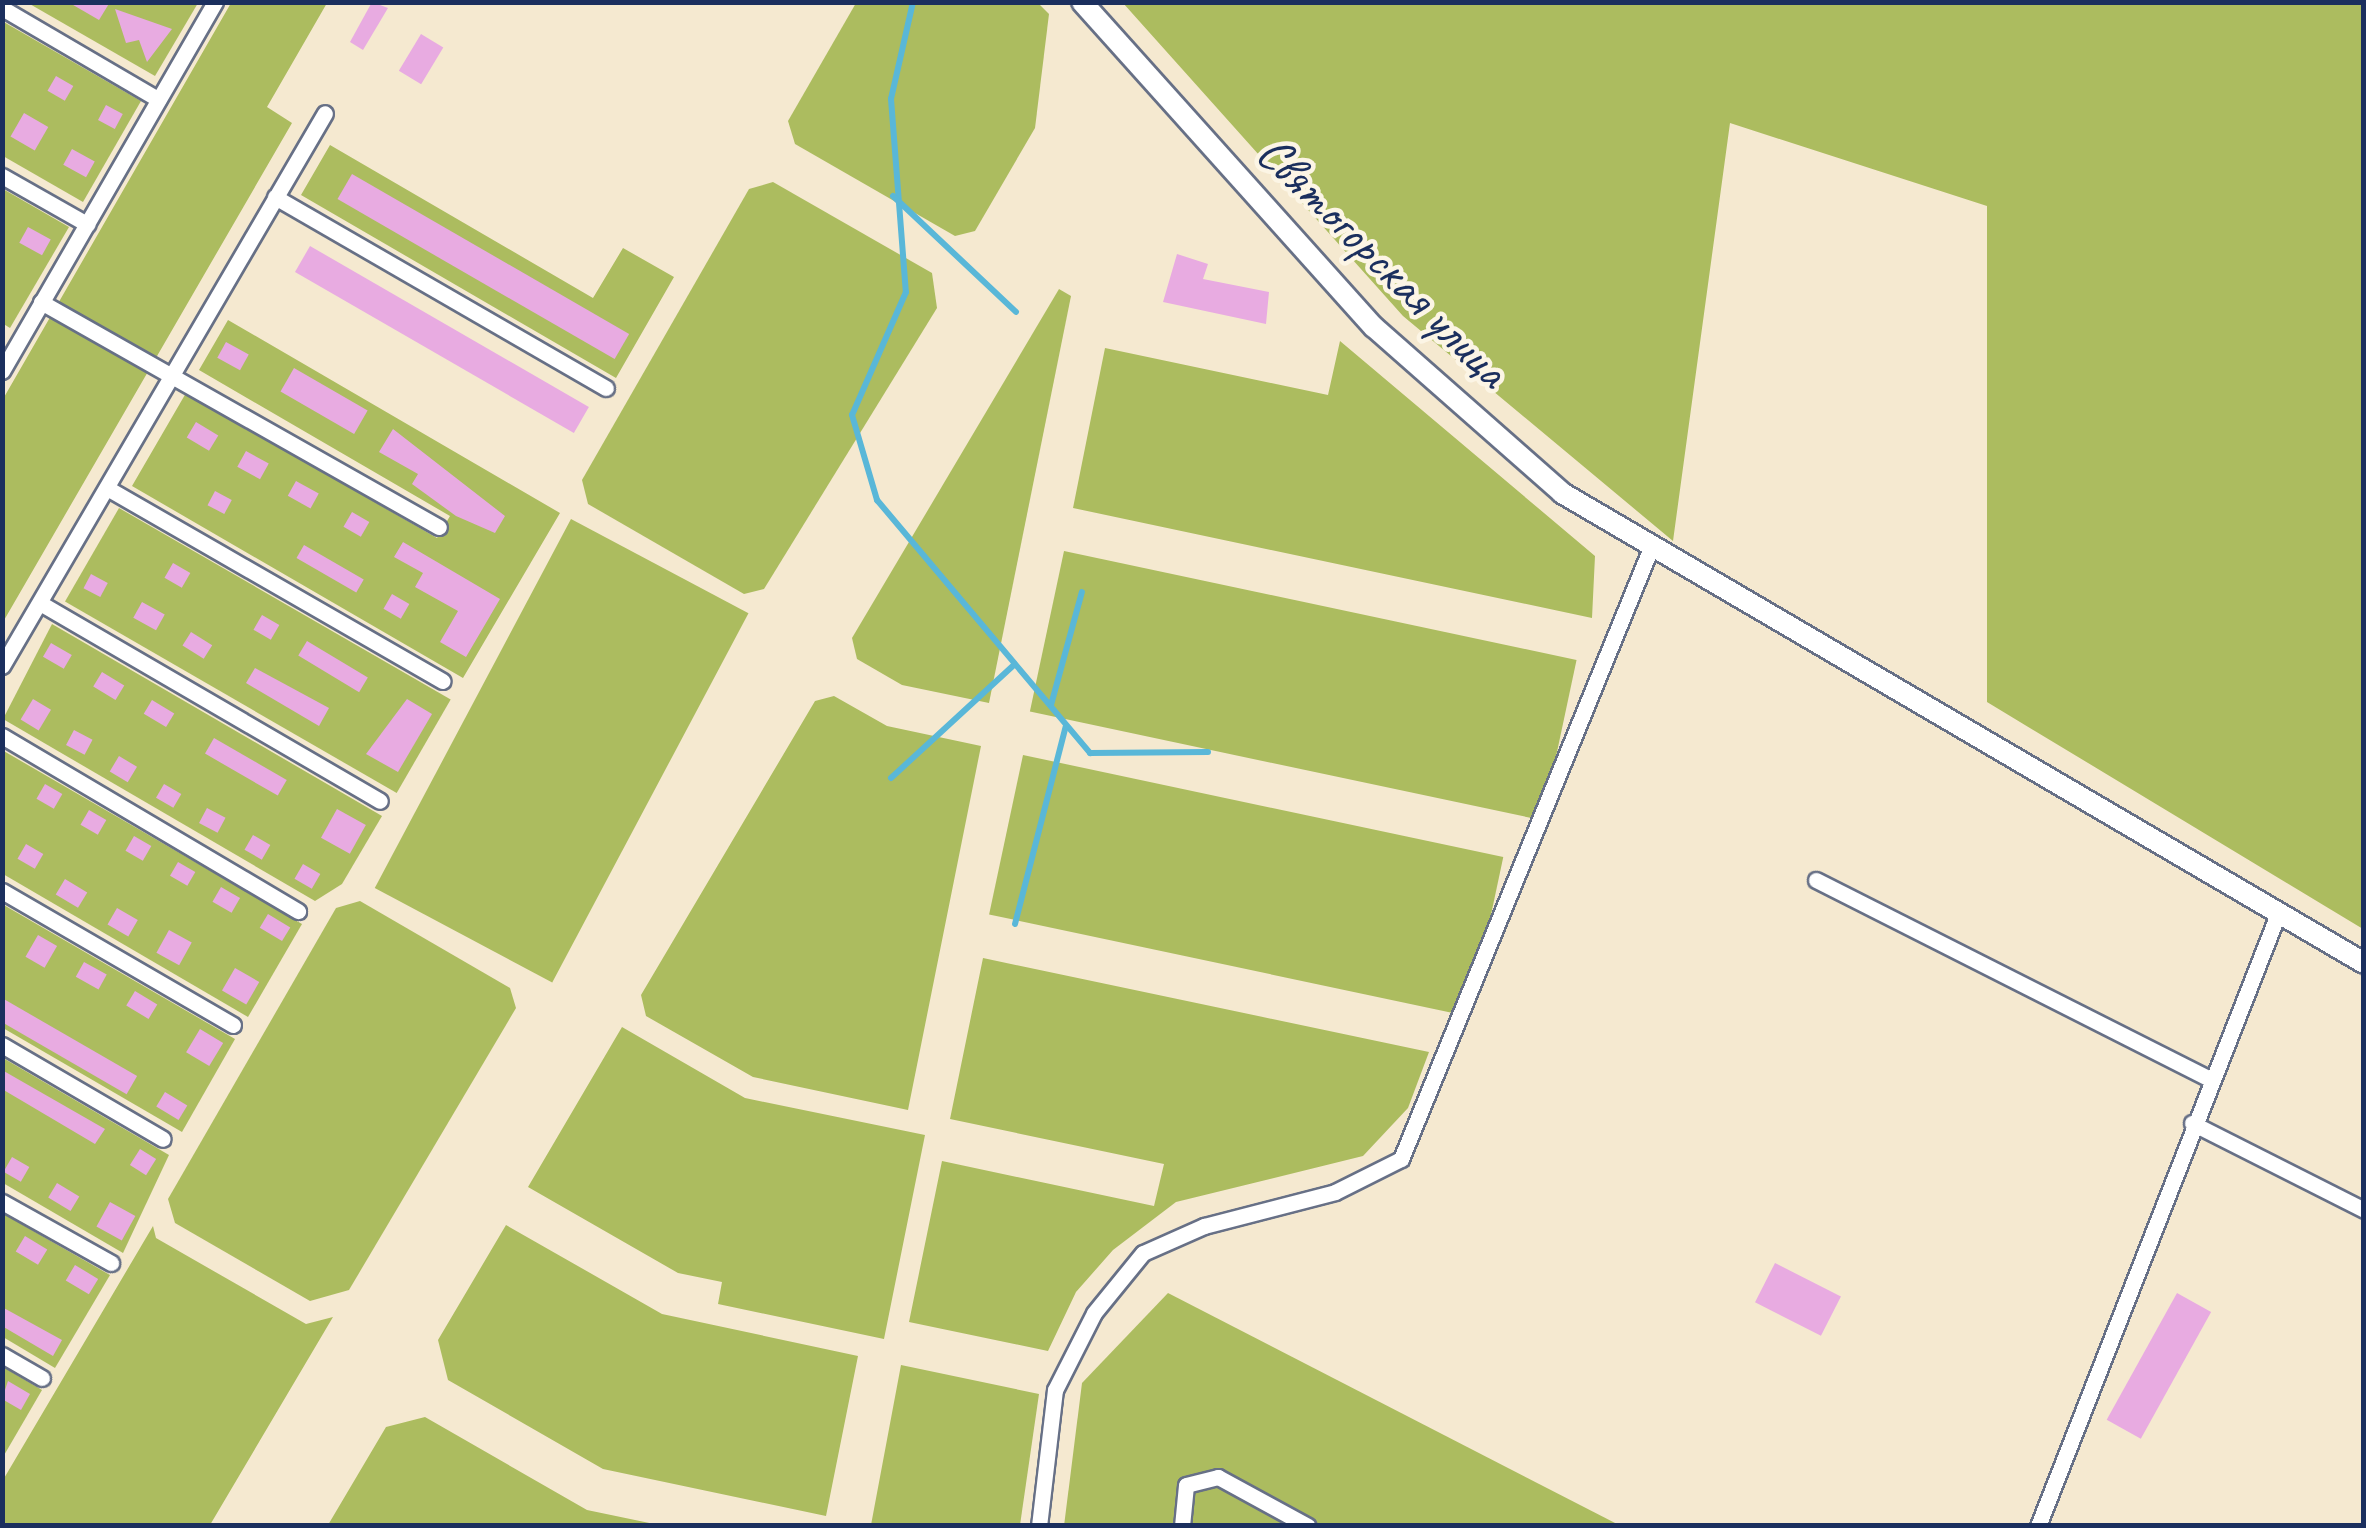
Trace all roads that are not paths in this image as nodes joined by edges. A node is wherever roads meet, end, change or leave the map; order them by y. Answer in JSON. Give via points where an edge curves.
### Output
{"nodes":[{"id":1,"x":215,"y":2,"type":"edge"},
{"id":2,"x":1082,"y":2,"type":"edge"},
{"id":3,"x":2,"y":8,"type":"edge"},
{"id":4,"x":158,"y":99,"type":"junction"},
{"id":5,"x":326,"y":113,"type":"dead end"},
{"id":6,"x":2,"y":176,"type":"edge"},
{"id":7,"x":275,"y":196,"type":"junction"},
{"id":8,"x":88,"y":224,"type":"junction"},
{"id":9,"x":41,"y":302,"type":"junction"},
{"id":10,"x":9,"y":344,"type":"edge"},
{"id":11,"x":2,"y":371,"type":"edge"},
{"id":12,"x":174,"y":376,"type":"junction"},
{"id":13,"x":606,"y":388,"type":"dead end"},
{"id":14,"x":107,"y":488,"type":"junction"},
{"id":15,"x":440,"y":527,"type":"dead end"},
{"id":16,"x":1650,"y":550,"type":"junction"},
{"id":17,"x":40,"y":603,"type":"junction"},
{"id":18,"x":2,"y":666,"type":"edge"},
{"id":19,"x":443,"y":681,"type":"dead end"},
{"id":20,"x":2,"y":736,"type":"edge"},
{"id":21,"x":380,"y":801,"type":"dead end"},
{"id":22,"x":1816,"y":880,"type":"dead end"},
{"id":23,"x":2,"y":891,"type":"edge"},
{"id":24,"x":298,"y":910,"type":"dead end"},
{"id":25,"x":2278,"y":914,"type":"junction"},
{"id":26,"x":2364,"y":963,"type":"edge"},
{"id":27,"x":233,"y":1024,"type":"dead end"},
{"id":28,"x":2,"y":1045,"type":"edge"},
{"id":29,"x":2210,"y":1079,"type":"junction"},
{"id":30,"x":2192,"y":1122,"type":"junction"},
{"id":31,"x":164,"y":1139,"type":"dead end"},
{"id":32,"x":2,"y":1202,"type":"edge"},
{"id":33,"x":2364,"y":1210,"type":"edge"},
{"id":34,"x":111,"y":1263,"type":"dead end"},
{"id":35,"x":2,"y":1355,"type":"edge"},
{"id":36,"x":42,"y":1378,"type":"dead end"},
{"id":37,"x":1039,"y":1526,"type":"edge"},
{"id":38,"x":1182,"y":1526,"type":"edge"},
{"id":39,"x":1308,"y":1526,"type":"edge"},
{"id":40,"x":2038,"y":1526,"type":"edge"}],
"edges":[{"from":1,"to":4,"type":"street"},
{"from":2,"to":16,"type":"street","name":"Святогорская улица","via":[[1374,327],[1562,493]]},
{"from":3,"to":4,"type":"street"},
{"from":4,"to":8,"type":"street"},
{"from":5,"to":7,"type":"street"},
{"from":6,"to":8,"type":"street"},
{"from":7,"to":12,"type":"street"},
{"from":7,"to":13,"type":"street"},
{"from":8,"to":9,"type":"street"},
{"from":9,"to":10,"type":"street"},
{"from":9,"to":12,"type":"street"},
{"from":10,"to":11,"type":"street"},
{"from":12,"to":14,"type":"street"},
{"from":12,"to":15,"type":"street"},
{"from":14,"to":17,"type":"street"},
{"from":14,"to":19,"type":"street"},
{"from":16,"to":25,"type":"street","name":"Святогорская улица"},
{"from":16,"to":37,"type":"street","via":[[1401,1159],[1335,1192],[1204,1226],[1143,1253],[1094,1313],[1056,1390]]},
{"from":17,"to":18,"type":"street"},
{"from":17,"to":21,"type":"street"},
{"from":20,"to":24,"type":"street"},
{"from":22,"to":29,"type":"street"},
{"from":23,"to":27,"type":"street"},
{"from":25,"to":26,"type":"street","name":"Святогорская улица"},
{"from":25,"to":29,"type":"street"},
{"from":28,"to":31,"type":"street"},
{"from":29,"to":30,"type":"street"},
{"from":30,"to":33,"type":"street"},
{"from":30,"to":40,"type":"street"},
{"from":32,"to":34,"type":"street"},
{"from":35,"to":36,"type":"street"},
{"from":38,"to":39,"type":"street","via":[[1186,1484],[1218,1477]]}]}
